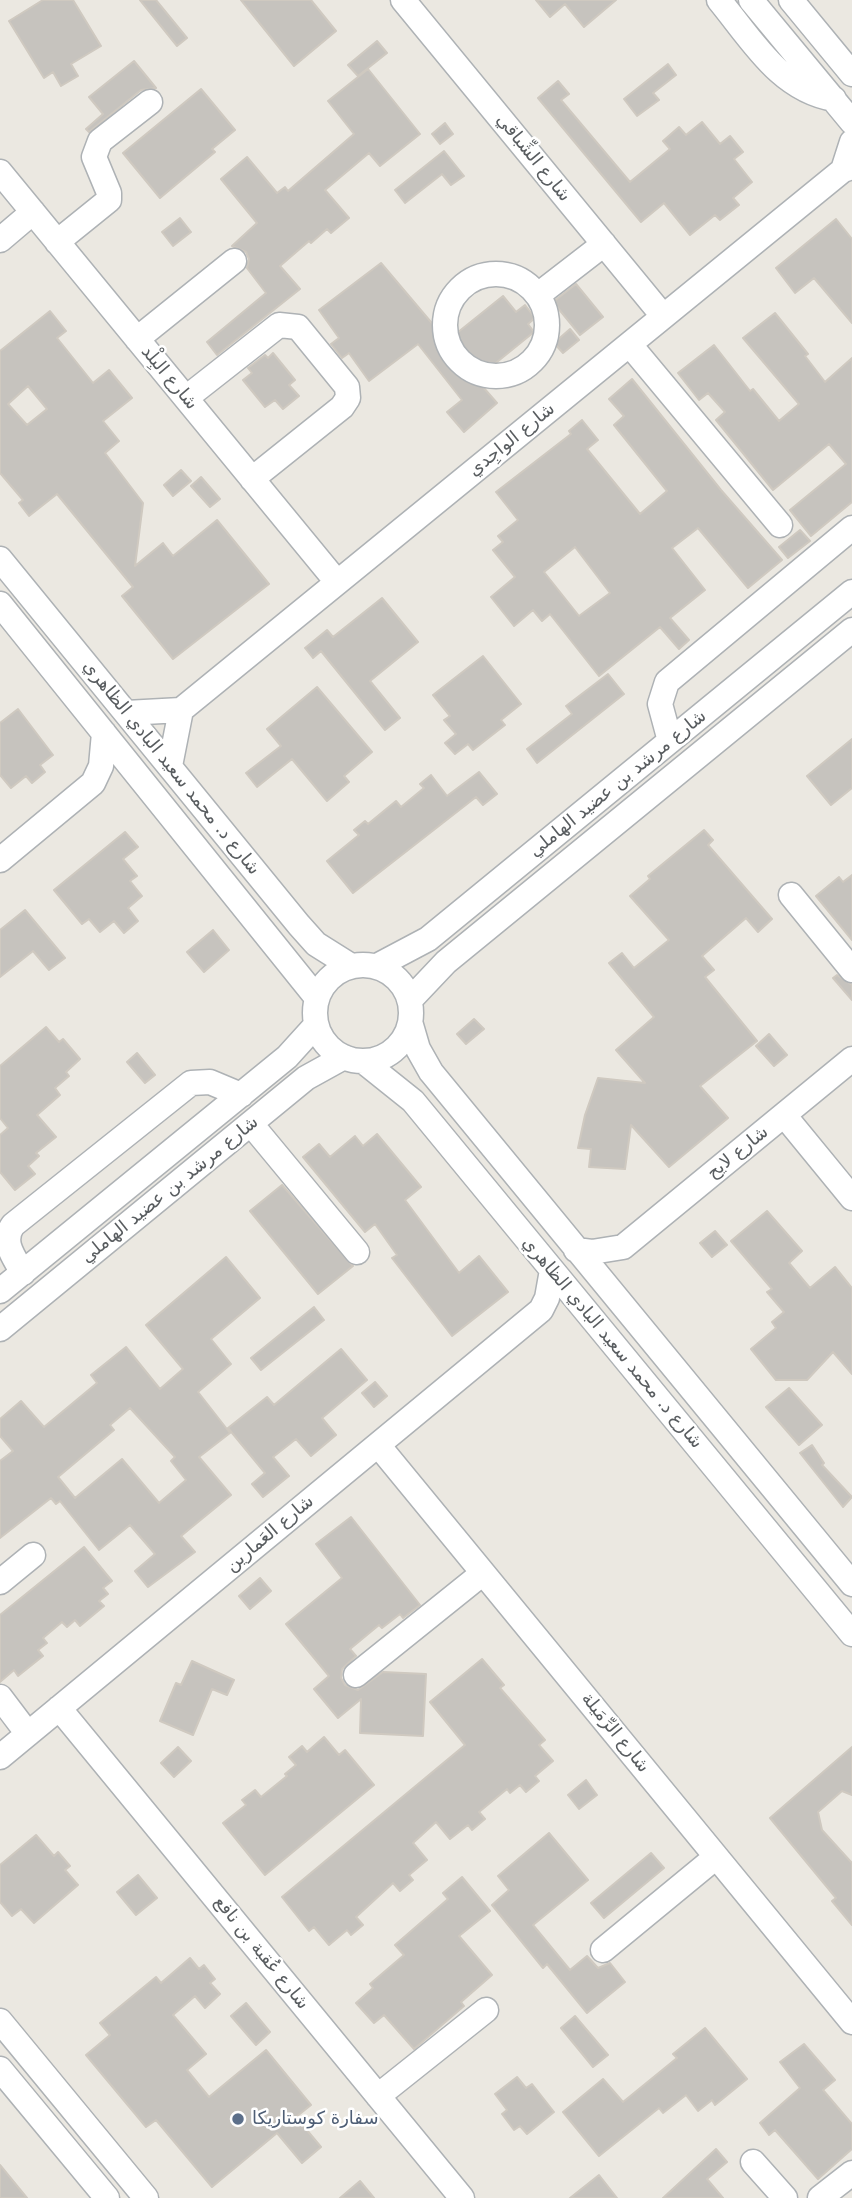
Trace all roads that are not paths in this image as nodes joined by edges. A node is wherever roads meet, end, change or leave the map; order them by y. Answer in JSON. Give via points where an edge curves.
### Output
{"nodes":[{"id":1,"x":719,"y":0,"type":"edge"},
{"id":2,"x":751,"y":0,"type":"edge"},
{"id":3,"x":791,"y":0,"type":"edge"},
{"id":4,"x":405,"y":1,"type":"edge"},
{"id":5,"x":852,"y":74,"type":"edge"},
{"id":6,"x":834,"y":99,"type":"junction"},
{"id":7,"x":150,"y":102,"type":"dead end"},
{"id":8,"x":852,"y":122,"type":"edge"},
{"id":9,"x":852,"y":142,"type":"edge"},
{"id":10,"x":847,"y":169,"type":"edge"},
{"id":11,"x":0,"y":172,"type":"edge"},
{"id":12,"x":33,"y":212,"type":"junction"},
{"id":13,"x":0,"y":240,"type":"edge"},
{"id":14,"x":57,"y":242,"type":"junction"},
{"id":15,"x":604,"y":244,"type":"junction"},
{"id":16,"x":234,"y":261,"type":"dead end"},
{"id":17,"x":538,"y":295,"type":"junction"},
{"id":18,"x":663,"y":316,"type":"junction"},
{"id":19,"x":137,"y":339,"type":"junction"},
{"id":20,"x":630,"y":345,"type":"junction"},
{"id":21,"x":186,"y":398,"type":"junction"},
{"id":22,"x":253,"y":479,"type":"junction"},
{"id":23,"x":780,"y":525,"type":"dead end"},
{"id":24,"x":852,"y":528,"type":"edge"},
{"id":25,"x":0,"y":559,"type":"edge"},
{"id":26,"x":337,"y":582,"type":"junction"},
{"id":27,"x":852,"y":593,"type":"edge"},
{"id":28,"x":0,"y":604,"type":"edge"},
{"id":29,"x":852,"y":630,"type":"edge"},
{"id":30,"x":107,"y":690,"type":"junction"},
{"id":31,"x":84,"y":707,"type":"junction"},
{"id":32,"x":181,"y":710,"type":"junction"},
{"id":33,"x":126,"y":713,"type":"junction"},
{"id":34,"x":104,"y":733,"type":"junction"},
{"id":35,"x":670,"y":741,"type":"junction"},
{"id":36,"x":170,"y":766,"type":"junction"},
{"id":37,"x":93,"y":783,"type":"junction"},
{"id":38,"x":146,"y":785,"type":"junction"},
{"id":39,"x":0,"y":860,"type":"edge"},
{"id":40,"x":791,"y":895,"type":"dead end"},
{"id":41,"x":351,"y":966,"type":"junction"},
{"id":42,"x":377,"y":966,"type":"junction"},
{"id":43,"x":852,"y":970,"type":"edge"},
{"id":44,"x":317,"y":998,"type":"junction"},
{"id":45,"x":411,"y":1012,"type":"junction"},
{"id":46,"x":316,"y":1025,"type":"junction"},
{"id":47,"x":353,"y":1059,"type":"junction"},
{"id":48,"x":852,"y":1059,"type":"edge"},
{"id":49,"x":241,"y":1095,"type":"junction"},
{"id":50,"x":784,"y":1115,"type":"junction"},
{"id":51,"x":251,"y":1124,"type":"junction"},
{"id":52,"x":852,"y":1198,"type":"edge"},
{"id":53,"x":623,"y":1247,"type":"junction"},
{"id":54,"x":576,"y":1250,"type":"junction"},
{"id":55,"x":356,"y":1252,"type":"dead end"},
{"id":56,"x":552,"y":1270,"type":"junction"},
{"id":57,"x":23,"y":1273,"type":"junction"},
{"id":58,"x":1,"y":1290,"type":"edge"},
{"id":59,"x":611,"y":1290,"type":"junction"},
{"id":60,"x":583,"y":1307,"type":"junction"},
{"id":61,"x":541,"y":1310,"type":"junction"},
{"id":62,"x":0,"y":1329,"type":"edge"},
{"id":63,"x":671,"y":1363,"type":"junction"},
{"id":64,"x":647,"y":1385,"type":"junction"},
{"id":65,"x":377,"y":1445,"type":"junction"},
{"id":66,"x":33,"y":1555,"type":"dead end"},
{"id":67,"x":483,"y":1573,"type":"junction"},
{"id":68,"x":0,"y":1582,"type":"edge"},
{"id":69,"x":852,"y":1584,"type":"edge"},
{"id":70,"x":852,"y":1634,"type":"edge"},
{"id":71,"x":356,"y":1675,"type":"dead end"},
{"id":72,"x":0,"y":1697,"type":"edge"},
{"id":73,"x":59,"y":1708,"type":"junction"},
{"id":74,"x":28,"y":1734,"type":"junction"},
{"id":75,"x":0,"y":1757,"type":"edge"},
{"id":76,"x":716,"y":1857,"type":"junction"},
{"id":77,"x":603,"y":1950,"type":"dead end"},
{"id":78,"x":486,"y":2010,"type":"dead end"},
{"id":79,"x":0,"y":2021,"type":"edge"},
{"id":80,"x":852,"y":2022,"type":"edge"},
{"id":81,"x":0,"y":2068,"type":"edge"},
{"id":82,"x":378,"y":2096,"type":"junction"},
{"id":83,"x":753,"y":2162,"type":"dead end"},
{"id":84,"x":852,"y":2173,"type":"edge"},
{"id":85,"x":107,"y":2198,"type":"edge"},
{"id":86,"x":146,"y":2198,"type":"edge"},
{"id":87,"x":462,"y":2198,"type":"edge"},
{"id":88,"x":785,"y":2198,"type":"edge"},
{"id":89,"x":820,"y":2198,"type":"edge"}],
"edges":[{"from":1,"to":6,"type":"street","via":[[789,82],[810,94]]},
{"from":2,"to":6,"type":"street"},
{"from":3,"to":5,"type":"street"},
{"from":4,"to":15,"type":"street","name":"شارع الشِّباقي"},
{"from":6,"to":8,"type":"street"},
{"from":7,"to":14,"type":"street","via":[[100,141],[94,158],[109,200]]},
{"from":9,"to":10,"type":"street","name":"شارع الواجِدي"},
{"from":10,"to":18,"type":"street","name":"شارع الواجِدي"},
{"from":11,"to":12,"type":"street","name":"شارع البِلْد"},
{"from":12,"to":13,"type":"street"},
{"from":12,"to":14,"type":"street","name":"شارع البِلْد"},
{"from":14,"to":19,"type":"street","name":"شارع البِلْد"},
{"from":15,"to":17,"type":"street"},
{"from":15,"to":18,"type":"street","name":"شارع الشِّباقي"},
{"from":16,"to":19,"type":"street"},
{"from":17,"to":17,"type":"street","via":[[547,318],[545,342],[532,363],[510,375],[485,376],[463,364],[448,344],[444,320],[453,296],[471,280],[495,273],[519,279]]},
{"from":18,"to":20,"type":"street","name":"شارع الواجِدي"},
{"from":19,"to":21,"type":"street","name":"شارع البِلْد"},
{"from":20,"to":23,"type":"street"},
{"from":20,"to":26,"type":"street","name":"شارع الواجِدي"},
{"from":21,"to":22,"type":"street","name":"شارع البِلْد"},
{"from":21,"to":22,"type":"street","via":[[279,325],[298,327],[347,387],[348,398]]},
{"from":22,"to":26,"type":"street","name":"شارع البِلْد"},
{"from":24,"to":35,"type":"street","via":[[667,682],[660,704]]},
{"from":25,"to":30,"type":"street","name":"شارع د. محمد سعيد البادي الظاهري"},
{"from":26,"to":32,"type":"street","name":"شارع الواجِدي"},
{"from":27,"to":35,"type":"street","name":"شارع مرشد بن عضيد الهاملي"},
{"from":28,"to":31,"type":"street","name":"شارع د. محمد سعيد البادي الظاهري"},
{"from":29,"to":45,"type":"street","name":"شارع مرشد بن عضيد الهاملي","via":[[446,962]]},
{"from":30,"to":31,"type":"street","via":[[93,685],[87,688]]},
{"from":30,"to":33,"type":"street","name":"شارع د. محمد سعيد البادي الظاهري"},
{"from":31,"to":34,"type":"street","name":"شارع د. محمد سعيد البادي الظاهري"},
{"from":32,"to":33,"type":"street"},
{"from":32,"to":36,"type":"street"},
{"from":33,"to":36,"type":"street","name":"شارع د. محمد سعيد البادي الظاهري"},
{"from":34,"to":37,"type":"street","via":[[101,766]]},
{"from":34,"to":38,"type":"street","name":"شارع د. محمد سعيد البادي الظاهري"},
{"from":35,"to":42,"type":"street","name":"شارع مرشد بن عضيد الهاملي","via":[[428,939]]},
{"from":36,"to":41,"type":"street","name":"شارع د. محمد سعيد البادي الظاهري","via":[[316,944]]},
{"from":37,"to":38,"type":"street","via":[[115,779]]},
{"from":37,"to":39,"type":"street"},
{"from":38,"to":44,"type":"street","name":"شارع د. محمد سعيد البادي الظاهري"},
{"from":40,"to":43,"type":"street"},
{"from":41,"to":42,"type":"street"},
{"from":41,"to":44,"type":"street","via":[[336,972]]},
{"from":42,"to":45,"type":"street","via":[[404,985]]},
{"from":44,"to":46,"type":"street"},
{"from":45,"to":47,"type":"street","via":[[397,1049],[385,1057]]},
{"from":45,"to":54,"type":"street","name":"شارع د. محمد سعيد البادي الظاهري","via":[[418,1049],[431,1072]]},
{"from":46,"to":47,"type":"street","via":[[331,1049]]},
{"from":46,"to":49,"type":"street","name":"شارع مرشد بن عضيد الهاملي","via":[[287,1057]]},
{"from":47,"to":51,"type":"street","name":"شارع مرشد بن عضيد الهاملي","via":[[306,1078]]},
{"from":47,"to":56,"type":"street","name":"شارع د. محمد سعيد البادي الظاهري","via":[[413,1101]]},
{"from":48,"to":50,"type":"street","name":"شارع لايح"},
{"from":49,"to":57,"type":"street","name":"شارع مرشد بن عضيد الهاملي"},
{"from":49,"to":57,"type":"street","via":[[211,1082],[191,1083],[13,1225],[7,1244]]},
{"from":50,"to":52,"type":"street"},
{"from":50,"to":53,"type":"street","name":"شارع لايح"},
{"from":51,"to":55,"type":"street"},
{"from":51,"to":62,"type":"street","name":"شارع مرشد بن عضيد الهاملي"},
{"from":53,"to":54,"type":"street"},
{"from":53,"to":59,"type":"street"},
{"from":54,"to":59,"type":"street","name":"شارع د. محمد سعيد البادي الظاهري"},
{"from":56,"to":60,"type":"street","name":"شارع د. محمد سعيد البادي الظاهري"},
{"from":56,"to":61,"type":"street"},
{"from":57,"to":58,"type":"street","name":"شارع مرشد بن عضيد الهاملي"},
{"from":59,"to":63,"type":"street","name":"شارع د. محمد سعيد البادي الظاهري"},
{"from":60,"to":61,"type":"street"},
{"from":60,"to":64,"type":"street","name":"شارع د. محمد سعيد البادي الظاهري"},
{"from":61,"to":65,"type":"street","name":"شارع العَمارين"},
{"from":63,"to":64,"type":"street"},
{"from":63,"to":69,"type":"street","name":"شارع د. محمد سعيد البادي الظاهري"},
{"from":64,"to":70,"type":"street","name":"شارع د. محمد سعيد البادي الظاهري"},
{"from":65,"to":67,"type":"street","name":"شارع الرِّمَيلة"},
{"from":65,"to":73,"type":"street","name":"شارع العَمارين"},
{"from":66,"to":68,"type":"street"},
{"from":67,"to":71,"type":"street"},
{"from":67,"to":76,"type":"street","name":"شارع الرِّمَيلة"},
{"from":72,"to":74,"type":"street"},
{"from":73,"to":74,"type":"street","name":"شارع العَمارين"},
{"from":73,"to":82,"type":"street","name":"شارع عُقبة بن نافع"},
{"from":74,"to":75,"type":"street","name":"شارع العَمارين"},
{"from":76,"to":77,"type":"street"},
{"from":76,"to":80,"type":"street","name":"شارع الرِّمَيلة"},
{"from":78,"to":82,"type":"street"},
{"from":79,"to":86,"type":"street"},
{"from":81,"to":85,"type":"street"},
{"from":82,"to":87,"type":"street","name":"شارع عُقبة بن نافع"},
{"from":83,"to":88,"type":"street"},
{"from":84,"to":89,"type":"street"}]}
